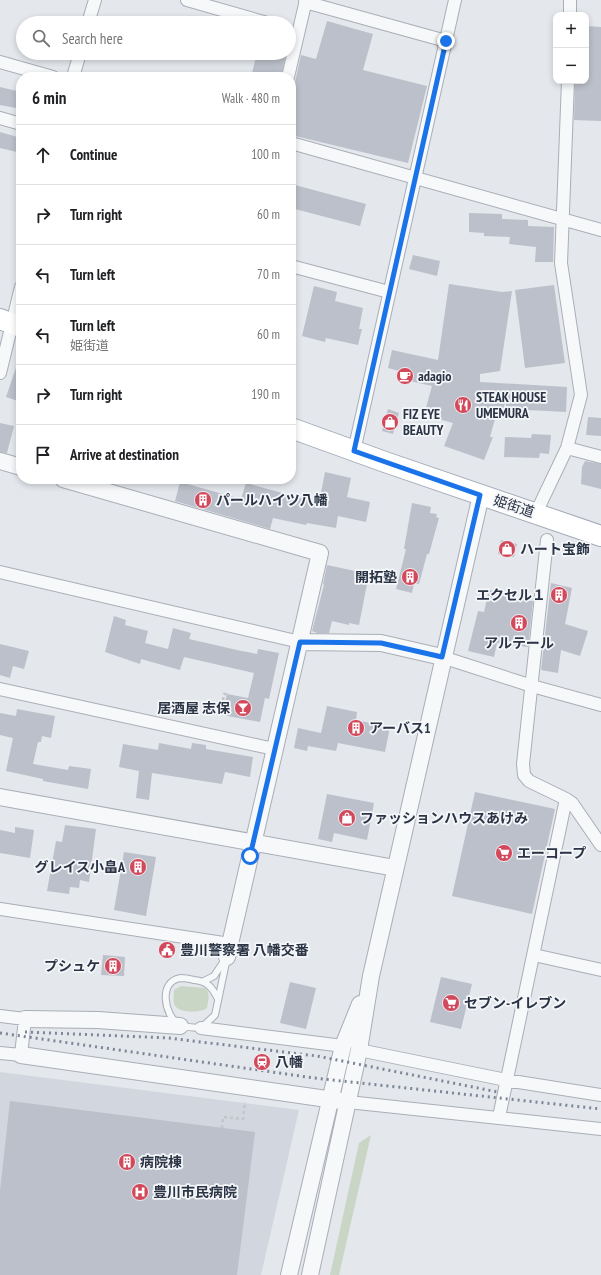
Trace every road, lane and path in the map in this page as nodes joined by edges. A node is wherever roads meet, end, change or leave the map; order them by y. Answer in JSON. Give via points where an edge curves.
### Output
{"nodes":[{"id":1,"x":95,"y":0,"type":"edge"},
{"id":2,"x":187,"y":0,"type":"edge"},
{"id":3,"x":455,"y":0,"type":"edge"},
{"id":4,"x":570,"y":0,"type":"edge"},
{"id":5,"x":306,"y":1,"type":"edge"},
{"id":6,"x":570,"y":12,"type":"edge"},
{"id":7,"x":90,"y":16,"type":"edge"},
{"id":8,"x":243,"y":16,"type":"edge"},
{"id":9,"x":296,"y":26,"type":"edge"},
{"id":10,"x":446,"y":41,"type":"junction"},
{"id":11,"x":78,"y":60,"type":"edge"},
{"id":12,"x":290,"y":60,"type":"edge"},
{"id":13,"x":0,"y":64,"type":"edge"},
{"id":14,"x":33,"y":72,"type":"edge"},
{"id":15,"x":74,"y":72,"type":"edge"},
{"id":16,"x":289,"y":72,"type":"edge"},
{"id":17,"x":568,"y":84,"type":"edge"},
{"id":18,"x":0,"y":118,"type":"edge"},
{"id":19,"x":16,"y":123,"type":"edge"},
{"id":20,"x":296,"y":144,"type":"edge"},
{"id":21,"x":417,"y":178,"type":"junction"},
{"id":22,"x":563,"y":218,"type":"junction"},
{"id":23,"x":601,"y":230,"type":"edge"},
{"id":24,"x":296,"y":267,"type":"edge"},
{"id":25,"x":389,"y":292,"type":"junction"},
{"id":26,"x":16,"y":305,"type":"edge"},
{"id":27,"x":11,"y":323,"type":"edge"},
{"id":28,"x":0,"y":373,"type":"edge"},
{"id":29,"x":296,"y":430,"type":"edge"},
{"id":30,"x":567,"y":448,"type":"junction"},
{"id":31,"x":354,"y":451,"type":"junction"},
{"id":32,"x":601,"y":457,"type":"edge"},
{"id":33,"x":0,"y":461,"type":"edge"},
{"id":34,"x":16,"y":466,"type":"edge"},
{"id":35,"x":80,"y":484,"type":"edge"},
{"id":36,"x":480,"y":495,"type":"junction"},
{"id":37,"x":536,"y":513,"type":"junction"},
{"id":38,"x":601,"y":536,"type":"edge"},
{"id":39,"x":546,"y":540,"type":"dead end"},
{"id":40,"x":0,"y":572,"type":"edge"},
{"id":41,"x":300,"y":642,"type":"junction"},
{"id":42,"x":442,"y":657,"type":"junction"},
{"id":43,"x":532,"y":686,"type":"junction"},
{"id":44,"x":0,"y":688,"type":"edge"},
{"id":45,"x":226,"y":694,"type":"dead end"},
{"id":46,"x":601,"y":705,"type":"edge"},
{"id":47,"x":222,"y":706,"type":"dead end"},
{"id":48,"x":274,"y":749,"type":"junction"},
{"id":49,"x":0,"y":797,"type":"edge"},
{"id":50,"x":566,"y":799,"type":"junction"},
{"id":51,"x":253,"y":842,"type":"junction"},
{"id":52,"x":601,"y":845,"type":"edge"},
{"id":53,"x":395,"y":868,"type":"junction"},
{"id":54,"x":0,"y":909,"type":"edge"},
{"id":55,"x":229,"y":950,"type":"junction"},
{"id":56,"x":534,"y":955,"type":"junction"},
{"id":57,"x":601,"y":970,"type":"edge"},
{"id":58,"x":371,"y":976,"type":"junction"},
{"id":59,"x":204,"y":981,"type":"junction"},
{"id":60,"x":218,"y":999,"type":"junction"},
{"id":61,"x":0,"y":1016,"type":"edge"},
{"id":62,"x":25,"y":1019,"type":"junction"},
{"id":63,"x":180,"y":1026,"type":"junction"},
{"id":64,"x":201,"y":1028,"type":"junction"},
{"id":65,"x":343,"y":1046,"type":"junction"},
{"id":66,"x":359,"y":1050,"type":"junction"},
{"id":67,"x":0,"y":1053,"type":"edge"},
{"id":68,"x":21,"y":1055,"type":"junction"},
{"id":69,"x":506,"y":1080,"type":"junction"},
{"id":70,"x":247,"y":1087,"type":"junction"},
{"id":71,"x":601,"y":1095,"type":"edge"},
{"id":72,"x":332,"y":1100,"type":"junction"},
{"id":73,"x":348,"y":1102,"type":"junction"},
{"id":74,"x":499,"y":1117,"type":"junction"},
{"id":75,"x":222,"y":1128,"type":"dead end"},
{"id":76,"x":601,"y":1129,"type":"edge"},
{"id":77,"x":289,"y":1275,"type":"edge"},
{"id":78,"x":310,"y":1275,"type":"edge"}],
"edges":[{"from":1,"to":7,"type":"street"},
{"from":2,"to":8,"type":"street"},
{"from":3,"to":10,"type":"street"},
{"from":4,"to":6,"type":"street"},
{"from":5,"to":9,"type":"street"},
{"from":5,"to":10,"type":"street"},
{"from":10,"to":21,"type":"street"},
{"from":11,"to":15,"type":"street"},
{"from":12,"to":16,"type":"street"},
{"from":13,"to":14,"type":"street"},
{"from":17,"to":22,"type":"street"},
{"from":18,"to":19,"type":"street"},
{"from":20,"to":21,"type":"street"},
{"from":21,"to":22,"type":"street"},
{"from":21,"to":25,"type":"street"},
{"from":22,"to":23,"type":"street"},
{"from":22,"to":30,"type":"street","via":[[561,263],[581,395]]},
{"from":24,"to":25,"type":"street"},
{"from":25,"to":31,"type":"street"},
{"from":26,"to":27,"type":"street"},
{"from":27,"to":28,"type":"street"},
{"from":29,"to":31,"type":"main road","name":"姫街道"},
{"from":30,"to":32,"type":"street"},
{"from":30,"to":37,"type":"street"},
{"from":31,"to":36,"type":"main road","name":"姫街道"},
{"from":33,"to":34,"type":"street"},
{"from":35,"to":41,"type":"street","via":[[320,553]]},
{"from":36,"to":37,"type":"main road","name":"姫街道"},
{"from":36,"to":42,"type":"street"},
{"from":37,"to":38,"type":"main road","name":"姫街道"},
{"from":39,"to":43,"type":"street"},
{"from":40,"to":41,"type":"street"},
{"from":41,"to":42,"type":"street","via":[[381,643]]},
{"from":41,"to":48,"type":"street"},
{"from":42,"to":43,"type":"street"},
{"from":42,"to":53,"type":"street"},
{"from":43,"to":46,"type":"street"},
{"from":43,"to":50,"type":"street","via":[[522,764],[524,775],[530,781]]},
{"from":44,"to":48,"type":"street"},
{"from":45,"to":47,"type":"path"},
{"from":48,"to":51,"type":"street"},
{"from":49,"to":51,"type":"street"},
{"from":50,"to":52,"type":"street"},
{"from":50,"to":56,"type":"street"},
{"from":51,"to":53,"type":"street"},
{"from":51,"to":55,"type":"street"},
{"from":53,"to":58,"type":"street"},
{"from":54,"to":55,"type":"street"},
{"from":55,"to":59,"type":"lane","via":[[214,976]]},
{"from":55,"to":60,"type":"lane"},
{"from":56,"to":57,"type":"street"},
{"from":56,"to":69,"type":"street"},
{"from":58,"to":65,"type":"street"},
{"from":58,"to":66,"type":"street"},
{"from":59,"to":60,"type":"lane","via":[[213,989]]},
{"from":59,"to":63,"type":"lane","via":[[181,978],[167,988],[165,1005]]},
{"from":60,"to":64,"type":"lane","via":[[215,1015]]},
{"from":61,"to":62,"type":"street"},
{"from":62,"to":63,"type":"street","via":[[98,1020]]},
{"from":62,"to":68,"type":"street"},
{"from":63,"to":64,"type":"lane"},
{"from":64,"to":65,"type":"street"},
{"from":65,"to":72,"type":"street"},
{"from":66,"to":69,"type":"street"},
{"from":66,"to":73,"type":"street"},
{"from":67,"to":68,"type":"street"},
{"from":68,"to":70,"type":"street"},
{"from":69,"to":71,"type":"street"},
{"from":69,"to":74,"type":"street"},
{"from":70,"to":72,"type":"street"},
{"from":70,"to":75,"type":"path","via":[[242,1119],[223,1117]]},
{"from":72,"to":73,"type":"street"},
{"from":72,"to":77,"type":"street"},
{"from":73,"to":74,"type":"street"},
{"from":73,"to":78,"type":"street"},
{"from":74,"to":76,"type":"street"}]}
